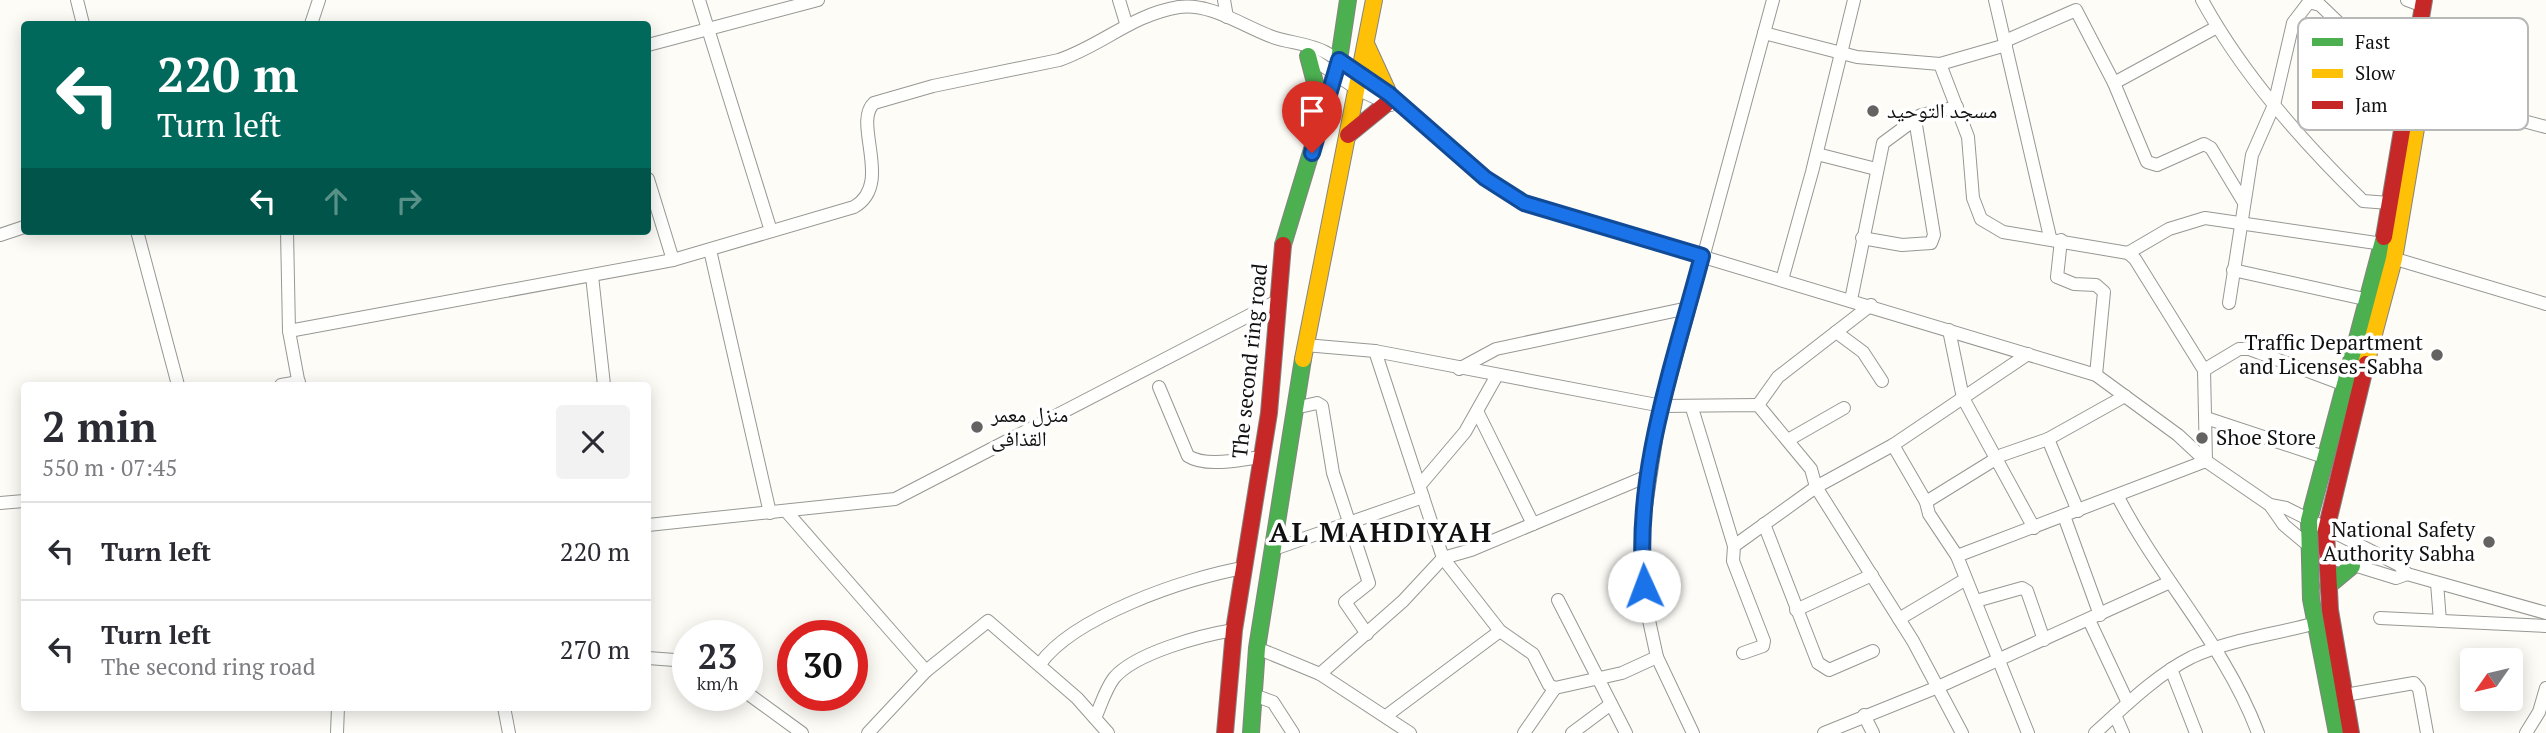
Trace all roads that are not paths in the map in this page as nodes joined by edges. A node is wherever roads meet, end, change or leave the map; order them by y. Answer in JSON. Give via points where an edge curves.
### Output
{"nodes":[{"id":1,"x":77,"y":0,"type":"edge"},
{"id":2,"x":319,"y":0,"type":"edge"},
{"id":3,"x":699,"y":0,"type":"edge"},
{"id":4,"x":818,"y":0,"type":"edge"},
{"id":5,"x":1119,"y":0,"type":"edge"},
{"id":6,"x":1224,"y":0,"type":"edge"},
{"id":7,"x":1348,"y":0,"type":"edge"},
{"id":8,"x":1374,"y":0,"type":"edge"},
{"id":9,"x":1773,"y":0,"type":"edge"},
{"id":10,"x":1854,"y":0,"type":"edge"},
{"id":11,"x":1995,"y":0,"type":"edge"},
{"id":12,"x":2202,"y":0,"type":"edge"},
{"id":13,"x":2407,"y":0,"type":"edge"},
{"id":14,"x":2428,"y":2,"type":"edge"},
{"id":15,"x":2074,"y":3,"type":"edge"},
{"id":16,"x":1227,"y":17,"type":"junction"},
{"id":17,"x":2332,"y":18,"type":"edge"},
{"id":18,"x":82,"y":21,"type":"edge"},
{"id":19,"x":312,"y":21,"type":"edge"},
{"id":20,"x":1126,"y":23,"type":"junction"},
{"id":21,"x":2217,"y":27,"type":"junction"},
{"id":22,"x":707,"y":29,"type":"junction"},
{"id":23,"x":1764,"y":33,"type":"junction"},
{"id":24,"x":1295,"y":43,"type":"junction"},
{"id":25,"x":2006,"y":43,"type":"junction"},
{"id":26,"x":651,"y":44,"type":"edge"},
{"id":27,"x":1367,"y":46,"type":"junction"},
{"id":28,"x":1843,"y":54,"type":"junction"},
{"id":29,"x":1308,"y":56,"type":"junction"},
{"id":30,"x":1940,"y":64,"type":"junction"},
{"id":31,"x":1337,"y":67,"type":"junction"},
{"id":32,"x":1358,"y":82,"type":"junction"},
{"id":33,"x":2114,"y":83,"type":"junction"},
{"id":34,"x":1391,"y":101,"type":"junction"},
{"id":35,"x":2274,"y":105,"type":"junction"},
{"id":36,"x":1957,"y":107,"type":"junction"},
{"id":37,"x":1323,"y":117,"type":"junction"},
{"id":38,"x":1915,"y":119,"type":"junction"},
{"id":39,"x":2528,"y":122,"type":"edge"},
{"id":40,"x":2546,"y":127,"type":"edge"},
{"id":41,"x":2407,"y":130,"type":"edge"},
{"id":42,"x":2409,"y":130,"type":"edge"},
{"id":43,"x":1348,"y":135,"type":"junction"},
{"id":44,"x":1817,"y":154,"type":"junction"},
{"id":45,"x":1876,"y":169,"type":"junction"},
{"id":46,"x":651,"y":189,"type":"edge"},
{"id":47,"x":2243,"y":201,"type":"junction"},
{"id":48,"x":2389,"y":203,"type":"junction"},
{"id":49,"x":2240,"y":225,"type":"junction"},
{"id":50,"x":21,"y":228,"type":"edge"},
{"id":51,"x":771,"y":230,"type":"junction"},
{"id":52,"x":0,"y":235,"type":"edge"},
{"id":53,"x":138,"y":235,"type":"edge"},
{"id":54,"x":287,"y":235,"type":"edge"},
{"id":55,"x":1862,"y":238,"type":"junction"},
{"id":56,"x":2055,"y":238,"type":"junction"},
{"id":57,"x":710,"y":250,"type":"junction"},
{"id":58,"x":2386,"y":252,"type":"junction"},
{"id":59,"x":2128,"y":253,"type":"junction"},
{"id":60,"x":1702,"y":256,"type":"junction"},
{"id":61,"x":673,"y":260,"type":"junction"},
{"id":62,"x":2233,"y":270,"type":"junction"},
{"id":63,"x":592,"y":276,"type":"junction"},
{"id":64,"x":1782,"y":280,"type":"junction"},
{"id":65,"x":1279,"y":300,"type":"junction"},
{"id":66,"x":1851,"y":300,"type":"junction"},
{"id":67,"x":2369,"y":300,"type":"junction"},
{"id":68,"x":2230,"y":303,"type":"dead end"},
{"id":69,"x":2546,"y":304,"type":"edge"},
{"id":70,"x":1871,"y":305,"type":"junction"},
{"id":71,"x":1688,"y":308,"type":"junction"},
{"id":72,"x":1948,"y":330,"type":"junction"},
{"id":73,"x":289,"y":331,"type":"junction"},
{"id":74,"x":1836,"y":332,"type":"junction"},
{"id":75,"x":1305,"y":345,"type":"junction"},
{"id":76,"x":1375,"y":351,"type":"junction"},
{"id":77,"x":2028,"y":354,"type":"junction"},
{"id":78,"x":1459,"y":369,"type":"junction"},
{"id":79,"x":2204,"y":370,"type":"junction"},
{"id":80,"x":2096,"y":375,"type":"junction"},
{"id":81,"x":1496,"y":377,"type":"junction"},
{"id":82,"x":1882,"y":380,"type":"dead end"},
{"id":83,"x":177,"y":382,"type":"edge"},
{"id":84,"x":299,"y":382,"type":"edge"},
{"id":85,"x":604,"y":382,"type":"edge"},
{"id":86,"x":2345,"y":385,"type":"junction"},
{"id":87,"x":1159,"y":387,"type":"dead end"},
{"id":88,"x":2125,"y":396,"type":"junction"},
{"id":89,"x":1963,"y":398,"type":"junction"},
{"id":90,"x":1758,"y":405,"type":"junction"},
{"id":91,"x":1662,"y":407,"type":"junction"},
{"id":92,"x":1295,"y":408,"type":"junction"},
{"id":93,"x":1692,"y":408,"type":"junction"},
{"id":94,"x":1844,"y":408,"type":"dead end"},
{"id":95,"x":1478,"y":413,"type":"junction"},
{"id":96,"x":2206,"y":418,"type":"junction"},
{"id":97,"x":2048,"y":439,"type":"junction"},
{"id":98,"x":1788,"y":440,"type":"junction"},
{"id":99,"x":1893,"y":445,"type":"junction"},
{"id":100,"x":1262,"y":457,"type":"junction"},
{"id":101,"x":2324,"y":457,"type":"junction"},
{"id":102,"x":1994,"y":460,"type":"junction"},
{"id":103,"x":2206,"y":461,"type":"junction"},
{"id":104,"x":1650,"y":475,"type":"junction"},
{"id":105,"x":1815,"y":487,"type":"junction"},
{"id":106,"x":1422,"y":491,"type":"junction"},
{"id":107,"x":2118,"y":496,"type":"junction"},
{"id":108,"x":21,"y":501,"type":"edge"},
{"id":109,"x":1926,"y":502,"type":"junction"},
{"id":110,"x":0,"y":503,"type":"edge"},
{"id":111,"x":2270,"y":505,"type":"junction"},
{"id":112,"x":786,"y":511,"type":"junction"},
{"id":113,"x":2078,"y":511,"type":"junction"},
{"id":114,"x":770,"y":513,"type":"junction"},
{"id":115,"x":2064,"y":516,"type":"junction"},
{"id":116,"x":2309,"y":520,"type":"junction"},
{"id":117,"x":1348,"y":523,"type":"junction"},
{"id":118,"x":1533,"y":524,"type":"junction"},
{"id":119,"x":1763,"y":524,"type":"junction"},
{"id":120,"x":651,"y":525,"type":"edge"},
{"id":121,"x":2034,"y":528,"type":"junction"},
{"id":122,"x":2326,"y":530,"type":"junction"},
{"id":123,"x":2308,"y":545,"type":"junction"},
{"id":124,"x":1734,"y":546,"type":"junction"},
{"id":125,"x":1275,"y":549,"type":"junction"},
{"id":126,"x":1957,"y":556,"type":"junction"},
{"id":127,"x":2326,"y":557,"type":"junction"},
{"id":128,"x":1443,"y":558,"type":"junction"},
{"id":129,"x":2352,"y":566,"type":"junction"},
{"id":130,"x":1243,"y":568,"type":"junction"},
{"id":131,"x":2407,"y":574,"type":"junction"},
{"id":132,"x":1872,"y":575,"type":"junction"},
{"id":133,"x":1966,"y":579,"type":"junction"},
{"id":134,"x":2170,"y":582,"type":"junction"},
{"id":135,"x":2437,"y":583,"type":"junction"},
{"id":136,"x":2328,"y":586,"type":"junction"},
{"id":137,"x":1558,"y":600,"type":"dead end"},
{"id":138,"x":1976,"y":601,"type":"junction"},
{"id":139,"x":1796,"y":610,"type":"junction"},
{"id":140,"x":2546,"y":613,"type":"edge"},
{"id":141,"x":2094,"y":618,"type":"junction"},
{"id":142,"x":2380,"y":618,"type":"dead end"},
{"id":143,"x":1899,"y":619,"type":"junction"},
{"id":144,"x":2440,"y":621,"type":"junction"},
{"id":145,"x":2316,"y":624,"type":"junction"},
{"id":146,"x":2546,"y":626,"type":"edge"},
{"id":147,"x":1234,"y":630,"type":"junction"},
{"id":148,"x":1500,"y":631,"type":"junction"},
{"id":149,"x":1367,"y":634,"type":"junction"},
{"id":150,"x":2044,"y":640,"type":"junction"},
{"id":151,"x":2217,"y":647,"type":"junction"},
{"id":152,"x":1257,"y":648,"type":"junction"},
{"id":153,"x":1873,"y":651,"type":"dead end"},
{"id":154,"x":1742,"y":653,"type":"dead end"},
{"id":155,"x":651,"y":657,"type":"edge"},
{"id":156,"x":1657,"y":657,"type":"junction"},
{"id":157,"x":672,"y":659,"type":"edge"},
{"id":158,"x":1999,"y":659,"type":"junction"},
{"id":159,"x":1040,"y":664,"type":"junction"},
{"id":160,"x":2171,"y":669,"type":"junction"},
{"id":161,"x":926,"y":671,"type":"junction"},
{"id":162,"x":1320,"y":674,"type":"junction"},
{"id":163,"x":1599,"y":680,"type":"junction"},
{"id":164,"x":1938,"y":687,"type":"junction"},
{"id":165,"x":1555,"y":688,"type":"junction"},
{"id":166,"x":2546,"y":688,"type":"edge"},
{"id":167,"x":1254,"y":695,"type":"junction"},
{"id":168,"x":2345,"y":695,"type":"junction"},
{"id":169,"x":1611,"y":704,"type":"junction"},
{"id":170,"x":2128,"y":704,"type":"junction"},
{"id":171,"x":763,"y":705,"type":"edge"},
{"id":172,"x":338,"y":711,"type":"edge"},
{"id":173,"x":506,"y":711,"type":"edge"},
{"id":174,"x":1864,"y":715,"type":"junction"},
{"id":175,"x":2115,"y":715,"type":"junction"},
{"id":176,"x":1386,"y":716,"type":"junction"},
{"id":177,"x":1095,"y":718,"type":"junction"},
{"id":178,"x":337,"y":733,"type":"edge"},
{"id":179,"x":509,"y":733,"type":"edge"},
{"id":180,"x":802,"y":733,"type":"edge"},
{"id":181,"x":869,"y":733,"type":"edge"},
{"id":182,"x":1108,"y":733,"type":"edge"},
{"id":183,"x":1225,"y":733,"type":"edge"},
{"id":184,"x":1251,"y":733,"type":"edge"},
{"id":185,"x":1293,"y":733,"type":"edge"},
{"id":186,"x":1409,"y":733,"type":"edge"},
{"id":187,"x":1524,"y":733,"type":"edge"},
{"id":188,"x":1572,"y":733,"type":"edge"},
{"id":189,"x":1626,"y":733,"type":"edge"},
{"id":190,"x":1693,"y":733,"type":"edge"},
{"id":191,"x":1824,"y":733,"type":"edge"},
{"id":192,"x":1874,"y":733,"type":"edge"},
{"id":193,"x":1962,"y":733,"type":"edge"},
{"id":194,"x":2028,"y":733,"type":"edge"},
{"id":195,"x":2095,"y":733,"type":"edge"},
{"id":196,"x":2123,"y":733,"type":"edge"},
{"id":197,"x":2196,"y":733,"type":"edge"},
{"id":198,"x":2258,"y":733,"type":"edge"},
{"id":199,"x":2337,"y":733,"type":"edge"},
{"id":200,"x":2351,"y":733,"type":"edge"},
{"id":201,"x":2427,"y":733,"type":"edge"},
{"id":202,"x":2526,"y":733,"type":"edge"}],
"edges":[{"from":1,"to":18,"type":"street"},
{"from":2,"to":19,"type":"street"},
{"from":3,"to":22,"type":"street"},
{"from":4,"to":22,"type":"street"},
{"from":5,"to":20,"type":"street"},
{"from":6,"to":16,"type":"street"},
{"from":7,"to":31,"type":"main road","name":"The second ring road"},
{"from":8,"to":27,"type":"main road"},
{"from":9,"to":23,"type":"street"},
{"from":10,"to":28,"type":"street"},
{"from":11,"to":25,"type":"street"},
{"from":12,"to":21,"type":"street"},
{"from":13,"to":14,"type":"street"},
{"from":15,"to":25,"type":"street"},
{"from":15,"to":33,"type":"street"},
{"from":16,"to":20,"type":"street","via":[[1186,7]]},
{"from":16,"to":24,"type":"street"},
{"from":17,"to":35,"type":"street","via":[[2313,1],[2305,5],[2293,23]]},
{"from":20,"to":51,"type":"street","via":[[1098,43],[1059,60],[874,103],[867,115],[872,165],[867,196],[854,207]]},
{"from":21,"to":33,"type":"street"},
{"from":21,"to":35,"type":"street"},
{"from":22,"to":26,"type":"street"},
{"from":22,"to":51,"type":"street"},
{"from":23,"to":28,"type":"street"},
{"from":23,"to":60,"type":"street"},
{"from":24,"to":29,"type":"street"},
{"from":24,"to":31,"type":"street","via":[[1313,46]]},
{"from":25,"to":30,"type":"street"},
{"from":25,"to":56,"type":"street"},
{"from":27,"to":32,"type":"main road"},
{"from":27,"to":34,"type":"main road"},
{"from":28,"to":30,"type":"street"},
{"from":28,"to":44,"type":"street"},
{"from":29,"to":31,"type":"street"},
{"from":29,"to":37,"type":"main road"},
{"from":30,"to":36,"type":"street"},
{"from":31,"to":32,"type":"street"},
{"from":31,"to":37,"type":"main road","name":"The second ring road"},
{"from":32,"to":34,"type":"street"},
{"from":32,"to":43,"type":"main road"},
{"from":33,"to":47,"type":"street","via":[[2147,162],[2157,165],[2204,144],[2211,148]]},
{"from":34,"to":43,"type":"main road"},
{"from":34,"to":60,"type":"street","via":[[1485,178],[1524,203]]},
{"from":35,"to":47,"type":"street","via":[[2256,140]]},
{"from":35,"to":48,"type":"street","via":[[2363,201]]},
{"from":36,"to":38,"type":"street"},
{"from":36,"to":56,"type":"street","via":[[1968,137],[1973,198],[1981,219],[2003,232]]},
{"from":37,"to":65,"type":"main road","name":"The second ring road","via":[[1283,244]]},
{"from":38,"to":45,"type":"street","via":[[1883,143]]},
{"from":38,"to":55,"type":"street","via":[[1934,235],[1931,243]]},
{"from":39,"to":40,"type":"street"},
{"from":41,"to":48,"type":"main road"},
{"from":42,"to":58,"type":"main road"},
{"from":43,"to":75,"type":"main road"},
{"from":44,"to":45,"type":"street"},
{"from":44,"to":64,"type":"street"},
{"from":45,"to":55,"type":"street"},
{"from":46,"to":61,"type":"street"},
{"from":47,"to":49,"type":"street"},
{"from":48,"to":58,"type":"main road"},
{"from":49,"to":58,"type":"street"},
{"from":49,"to":59,"type":"street","via":[[2193,220]]},
{"from":49,"to":62,"type":"street"},
{"from":50,"to":52,"type":"street"},
{"from":51,"to":57,"type":"street"},
{"from":53,"to":83,"type":"street"},
{"from":54,"to":73,"type":"street"},
{"from":55,"to":66,"type":"street"},
{"from":56,"to":59,"type":"street"},
{"from":56,"to":80,"type":"street","via":[[2057,277],[2096,285],[2104,292]]},
{"from":57,"to":61,"type":"street"},
{"from":57,"to":114,"type":"street"},
{"from":58,"to":67,"type":"main road"},
{"from":58,"to":69,"type":"street"},
{"from":58,"to":122,"type":"main road"},
{"from":59,"to":79,"type":"street"},
{"from":60,"to":64,"type":"street"},
{"from":60,"to":71,"type":"street"},
{"from":61,"to":63,"type":"street"},
{"from":62,"to":67,"type":"street"},
{"from":62,"to":68,"type":"street"},
{"from":63,"to":73,"type":"street"},
{"from":63,"to":85,"type":"street"},
{"from":64,"to":66,"type":"street"},
{"from":65,"to":100,"type":"main road","name":"The second ring road"},
{"from":65,"to":112,"type":"street","via":[[895,499]]},
{"from":66,"to":70,"type":"street"},
{"from":67,"to":86,"type":"main road"},
{"from":70,"to":72,"type":"street"},
{"from":70,"to":74,"type":"street"},
{"from":71,"to":78,"type":"street","via":[[1496,349]]},
{"from":71,"to":91,"type":"street"},
{"from":72,"to":77,"type":"street"},
{"from":72,"to":89,"type":"street"},
{"from":73,"to":84,"type":"street"},
{"from":74,"to":82,"type":"street","via":[[1863,352]]},
{"from":74,"to":90,"type":"street","via":[[1777,377]]},
{"from":75,"to":76,"type":"street"},
{"from":75,"to":92,"type":"main road"},
{"from":76,"to":78,"type":"street"},
{"from":76,"to":106,"type":"street"},
{"from":77,"to":80,"type":"street"},
{"from":77,"to":89,"type":"street"},
{"from":78,"to":81,"type":"street"},
{"from":79,"to":86,"type":"street","via":[[2239,349],[2249,349]]},
{"from":79,"to":96,"type":"street"},
{"from":80,"to":88,"type":"street"},
{"from":81,"to":91,"type":"street"},
{"from":81,"to":95,"type":"street"},
{"from":86,"to":101,"type":"main road"},
{"from":87,"to":100,"type":"street","via":[[1188,456],[1199,461]]},
{"from":88,"to":97,"type":"street"},
{"from":88,"to":103,"type":"street"},
{"from":89,"to":99,"type":"street"},
{"from":89,"to":102,"type":"street"},
{"from":90,"to":93,"type":"street"},
{"from":90,"to":98,"type":"street"},
{"from":91,"to":93,"type":"street"},
{"from":91,"to":104,"type":"street"},
{"from":92,"to":117,"type":"street","via":[[1317,402],[1322,406],[1333,473]]},
{"from":92,"to":125,"type":"main road"},
{"from":93,"to":124,"type":"street"},
{"from":94,"to":98,"type":"street"},
{"from":95,"to":106,"type":"street"},
{"from":95,"to":118,"type":"street"},
{"from":96,"to":101,"type":"street"},
{"from":96,"to":103,"type":"street"},
{"from":97,"to":102,"type":"street"},
{"from":97,"to":113,"type":"street"},
{"from":98,"to":105,"type":"street","via":[[1811,469]]},
{"from":99,"to":105,"type":"street"},
{"from":99,"to":109,"type":"street"},
{"from":100,"to":130,"type":"main road","name":"The second ring road"},
{"from":101,"to":116,"type":"main road"},
{"from":102,"to":109,"type":"street"},
{"from":102,"to":121,"type":"street"},
{"from":103,"to":107,"type":"street"},
{"from":103,"to":111,"type":"street"},
{"from":104,"to":118,"type":"street"},
{"from":104,"to":156,"type":"street","via":[[1642,569]]},
{"from":105,"to":119,"type":"street"},
{"from":105,"to":132,"type":"street"},
{"from":106,"to":117,"type":"street"},
{"from":106,"to":128,"type":"street"},
{"from":107,"to":113,"type":"street"},
{"from":107,"to":134,"type":"street"},
{"from":108,"to":110,"type":"street"},
{"from":109,"to":126,"type":"street"},
{"from":111,"to":116,"type":"street"},
{"from":111,"to":123,"type":"street","via":[[2284,525]]},
{"from":112,"to":114,"type":"street"},
{"from":112,"to":161,"type":"street"},
{"from":113,"to":115,"type":"street"},
{"from":114,"to":120,"type":"street"},
{"from":115,"to":121,"type":"street"},
{"from":115,"to":141,"type":"street"},
{"from":116,"to":122,"type":"street"},
{"from":116,"to":123,"type":"main road"},
{"from":117,"to":125,"type":"street"},
{"from":117,"to":149,"type":"street","via":[[1369,583],[1345,602]]},
{"from":118,"to":128,"type":"street"},
{"from":119,"to":124,"type":"street"},
{"from":119,"to":139,"type":"street"},
{"from":121,"to":126,"type":"street"},
{"from":122,"to":127,"type":"main road"},
{"from":122,"to":131,"type":"street","via":[[2399,565]]},
{"from":123,"to":127,"type":"street"},
{"from":123,"to":145,"type":"main road"},
{"from":124,"to":154,"type":"street","via":[[1733,561],[1764,641],[1763,646]]},
{"from":125,"to":152,"type":"main road"},
{"from":126,"to":133,"type":"street"},
{"from":127,"to":129,"type":"street"},
{"from":127,"to":136,"type":"main road"},
{"from":128,"to":148,"type":"street"},
{"from":128,"to":149,"type":"street"},
{"from":129,"to":131,"type":"street","via":[[2396,578]]},
{"from":129,"to":136,"type":"main road"},
{"from":130,"to":147,"type":"main road","name":"The second ring road"},
{"from":130,"to":159,"type":"street","via":[[1180,583],[1070,634]]},
{"from":131,"to":135,"type":"street"},
{"from":132,"to":139,"type":"street"},
{"from":132,"to":143,"type":"street"},
{"from":133,"to":138,"type":"street"},
{"from":133,"to":143,"type":"street"},
{"from":134,"to":141,"type":"street"},
{"from":134,"to":151,"type":"street"},
{"from":135,"to":140,"type":"street"},
{"from":135,"to":144,"type":"street"},
{"from":136,"to":168,"type":"main road"},
{"from":137,"to":163,"type":"street"},
{"from":138,"to":150,"type":"street","via":[[2022,588]]},
{"from":138,"to":158,"type":"street"},
{"from":139,"to":153,"type":"street","via":[[1818,663],[1825,668]]},
{"from":141,"to":150,"type":"street"},
{"from":141,"to":170,"type":"street"},
{"from":142,"to":144,"type":"street"},
{"from":143,"to":164,"type":"street"},
{"from":144,"to":146,"type":"street"},
{"from":145,"to":151,"type":"street"},
{"from":145,"to":199,"type":"main road"},
{"from":147,"to":177,"type":"street","via":[[1188,640],[1133,663],[1113,679]]},
{"from":147,"to":183,"type":"main road","name":"The second ring road"},
{"from":148,"to":165,"type":"street","via":[[1533,654]]},
{"from":148,"to":176,"type":"street"},
{"from":149,"to":162,"type":"street"},
{"from":150,"to":158,"type":"street"},
{"from":151,"to":160,"type":"street"},
{"from":151,"to":198,"type":"street"},
{"from":152,"to":162,"type":"street"},
{"from":152,"to":167,"type":"main road"},
{"from":155,"to":157,"type":"street"},
{"from":156,"to":163,"type":"street"},
{"from":156,"to":190,"type":"street"},
{"from":158,"to":164,"type":"street"},
{"from":158,"to":194,"type":"street"},
{"from":159,"to":161,"type":"street","via":[[988,621]]},
{"from":159,"to":177,"type":"street"},
{"from":160,"to":170,"type":"street"},
{"from":160,"to":197,"type":"street"},
{"from":161,"to":181,"type":"street"},
{"from":162,"to":176,"type":"street"},
{"from":163,"to":165,"type":"street"},
{"from":163,"to":169,"type":"street"},
{"from":164,"to":174,"type":"street"},
{"from":164,"to":193,"type":"street"},
{"from":165,"to":187,"type":"street"},
{"from":166,"to":202,"type":"street"},
{"from":167,"to":184,"type":"main road"},
{"from":167,"to":185,"type":"street","via":[[1273,702]]},
{"from":168,"to":200,"type":"main road"},
{"from":168,"to":201,"type":"street","via":[[2414,683]]},
{"from":169,"to":188,"type":"street"},
{"from":169,"to":189,"type":"street"},
{"from":170,"to":175,"type":"street"},
{"from":171,"to":180,"type":"street"},
{"from":172,"to":178,"type":"street"},
{"from":173,"to":179,"type":"street"},
{"from":174,"to":191,"type":"street"},
{"from":174,"to":192,"type":"street"},
{"from":175,"to":195,"type":"street"},
{"from":175,"to":196,"type":"street"},
{"from":176,"to":186,"type":"street"},
{"from":177,"to":182,"type":"street"}]}
